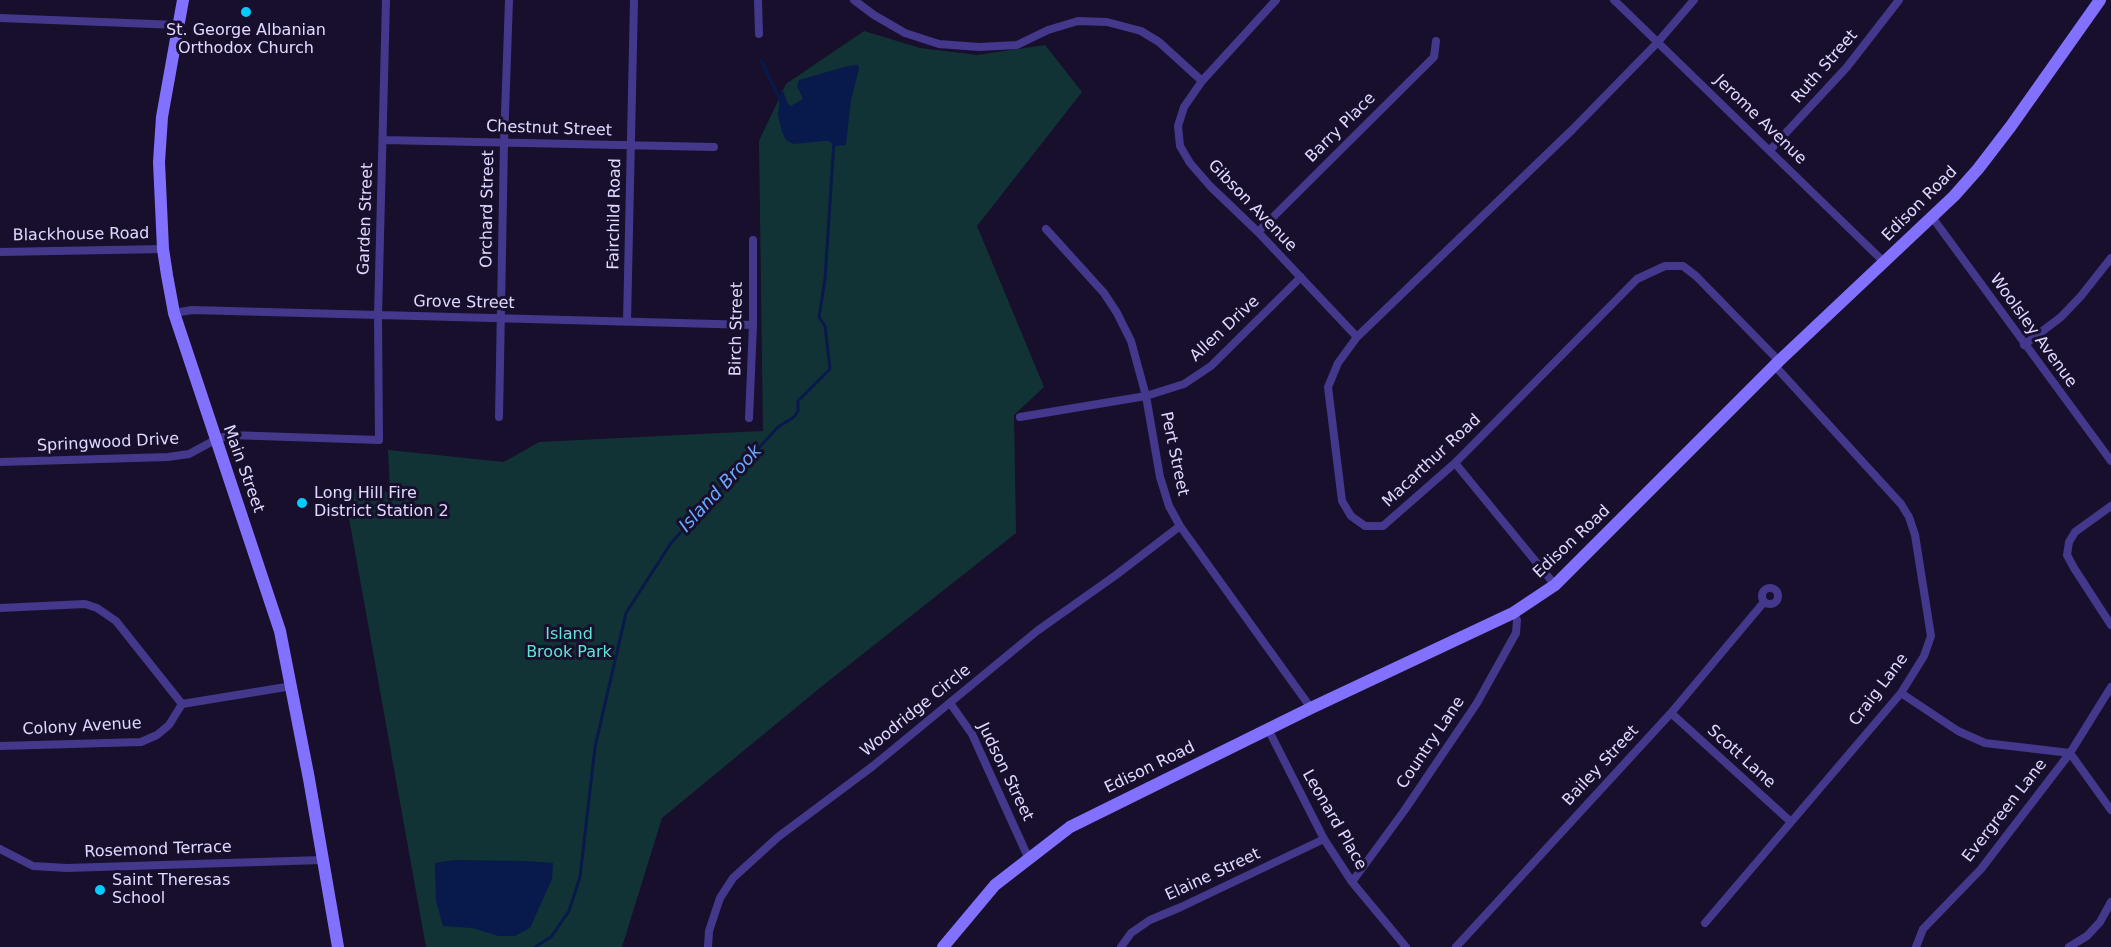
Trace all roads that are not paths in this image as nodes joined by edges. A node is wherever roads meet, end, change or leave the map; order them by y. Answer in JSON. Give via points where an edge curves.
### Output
{"nodes":[{"id":1,"x":183,"y":0,"type":"edge"},
{"id":2,"x":386,"y":0,"type":"edge"},
{"id":3,"x":509,"y":0,"type":"edge"},
{"id":4,"x":634,"y":0,"type":"edge"},
{"id":5,"x":758,"y":0,"type":"edge"},
{"id":6,"x":854,"y":0,"type":"edge"},
{"id":7,"x":1276,"y":0,"type":"edge"},
{"id":8,"x":1614,"y":0,"type":"edge"},
{"id":9,"x":1694,"y":0,"type":"edge"},
{"id":10,"x":1899,"y":0,"type":"edge"},
{"id":11,"x":2100,"y":0,"type":"edge"},
{"id":12,"x":0,"y":18,"type":"edge"},
{"id":13,"x":178,"y":25,"type":"junction"},
{"id":14,"x":759,"y":34,"type":"dead end"},
{"id":15,"x":1436,"y":41,"type":"dead end"},
{"id":16,"x":1657,"y":43,"type":"junction"},
{"id":17,"x":1202,"y":81,"type":"junction"},
{"id":18,"x":383,"y":140,"type":"junction"},
{"id":19,"x":504,"y":142,"type":"junction"},
{"id":20,"x":631,"y":146,"type":"junction"},
{"id":21,"x":714,"y":147,"type":"dead end"},
{"id":22,"x":1770,"y":150,"type":"junction"},
{"id":23,"x":1932,"y":218,"type":"junction"},
{"id":24,"x":1046,"y":229,"type":"dead end"},
{"id":25,"x":1258,"y":232,"type":"junction"},
{"id":26,"x":753,"y":240,"type":"dead end"},
{"id":27,"x":163,"y":249,"type":"junction"},
{"id":28,"x":0,"y":252,"type":"edge"},
{"id":29,"x":2111,"y":258,"type":"edge"},
{"id":30,"x":1884,"y":262,"type":"junction"},
{"id":31,"x":1301,"y":277,"type":"junction"},
{"id":32,"x":174,"y":313,"type":"junction"},
{"id":33,"x":378,"y":316,"type":"junction"},
{"id":34,"x":501,"y":319,"type":"junction"},
{"id":35,"x":627,"y":322,"type":"junction"},
{"id":36,"x":753,"y":325,"type":"junction"},
{"id":37,"x":1358,"y":337,"type":"junction"},
{"id":38,"x":2024,"y":345,"type":"junction"},
{"id":39,"x":1777,"y":363,"type":"junction"},
{"id":40,"x":1146,"y":396,"type":"junction"},
{"id":41,"x":499,"y":417,"type":"dead end"},
{"id":42,"x":1020,"y":417,"type":"dead end"},
{"id":43,"x":749,"y":418,"type":"dead end"},
{"id":44,"x":214,"y":440,"type":"junction"},
{"id":45,"x":379,"y":440,"type":"joint"},
{"id":46,"x":2111,"y":461,"type":"edge"},
{"id":47,"x":0,"y":462,"type":"edge"},
{"id":48,"x":1455,"y":463,"type":"junction"},
{"id":49,"x":2111,"y":506,"type":"edge"},
{"id":50,"x":1180,"y":526,"type":"junction"},
{"id":51,"x":1555,"y":585,"type":"junction"},
{"id":52,"x":1764,"y":602,"type":"dead end"},
{"id":53,"x":0,"y":608,"type":"edge"},
{"id":54,"x":1514,"y":613,"type":"junction"},
{"id":55,"x":2111,"y":625,"type":"edge"},
{"id":56,"x":292,"y":686,"type":"junction"},
{"id":57,"x":2111,"y":687,"type":"edge"},
{"id":58,"x":1900,"y":693,"type":"junction"},
{"id":59,"x":950,"y":703,"type":"junction"},
{"id":60,"x":182,"y":704,"type":"junction"},
{"id":61,"x":1311,"y":708,"type":"junction"},
{"id":62,"x":1671,"y":713,"type":"junction"},
{"id":63,"x":1268,"y":729,"type":"junction"},
{"id":64,"x":0,"y":746,"type":"edge"},
{"id":65,"x":2070,"y":753,"type":"junction"},
{"id":66,"x":2111,"y":810,"type":"edge"},
{"id":67,"x":1791,"y":822,"type":"junction"},
{"id":68,"x":1324,"y":839,"type":"junction"},
{"id":69,"x":0,"y":849,"type":"edge"},
{"id":70,"x":1028,"y":857,"type":"junction"},
{"id":71,"x":322,"y":860,"type":"junction"},
{"id":72,"x":1352,"y":882,"type":"junction"},
{"id":73,"x":2111,"y":903,"type":"edge"},
{"id":74,"x":1705,"y":923,"type":"dead end"},
{"id":75,"x":1401,"y":945,"type":"edge"},
{"id":76,"x":338,"y":947,"type":"edge"},
{"id":77,"x":708,"y":947,"type":"edge"},
{"id":78,"x":943,"y":947,"type":"edge"},
{"id":79,"x":1121,"y":947,"type":"edge"},
{"id":80,"x":1456,"y":947,"type":"edge"},
{"id":81,"x":1916,"y":947,"type":"edge"},
{"id":82,"x":2070,"y":947,"type":"edge"}],
"edges":[{"from":1,"to":13,"type":"street","name":"Main Street"},
{"from":2,"to":18,"type":"street","name":"Garden Street"},
{"from":3,"to":19,"type":"street","name":"Orchard Street"},
{"from":4,"to":20,"type":"street","name":"Fairchild Road"},
{"from":5,"to":14,"type":"street"},
{"from":6,"to":17,"type":"street","via":[[904,33],[939,44],[1017,45],[1078,21],[1107,22],[1141,31],[1159,42]]},
{"from":7,"to":17,"type":"street","name":"Gibson Avenue"},
{"from":8,"to":16,"type":"street","name":"Jerome Avenue"},
{"from":9,"to":16,"type":"street","name":"Macarthur Road"},
{"from":10,"to":22,"type":"street","name":"Ruth Street","via":[[1847,67]]},
{"from":11,"to":23,"type":"street","name":"Edison Road","via":[[1978,169]]},
{"from":12,"to":13,"type":"street"},
{"from":13,"to":27,"type":"street","name":"Main Street","via":[[162,117]]},
{"from":15,"to":25,"type":"street","name":"Barry Place","via":[[1434,57]]},
{"from":16,"to":22,"type":"street","name":"Jerome Avenue"},
{"from":16,"to":37,"type":"street","name":"Macarthur Road"},
{"from":17,"to":25,"type":"street","name":"Gibson Avenue","via":[[1184,106],[1178,126],[1180,146],[1210,186]]},
{"from":18,"to":19,"type":"street","name":"Chestnut Street"},
{"from":18,"to":33,"type":"street","name":"Garden Street"},
{"from":19,"to":20,"type":"street","name":"Chestnut Street"},
{"from":19,"to":34,"type":"street","name":"Orchard Street"},
{"from":20,"to":21,"type":"street","name":"Chestnut Street"},
{"from":20,"to":35,"type":"street","name":"Fairchild Road"},
{"from":22,"to":30,"type":"street","name":"Jerome Avenue"},
{"from":23,"to":30,"type":"street","name":"Edison Road"},
{"from":23,"to":38,"type":"street","name":"Woolsley Avenue"},
{"from":24,"to":40,"type":"street","name":"Pert Street","via":[[1117,313],[1131,341]]},
{"from":25,"to":31,"type":"street","name":"Gibson Avenue"},
{"from":26,"to":36,"type":"street","name":"Birch Street"},
{"from":27,"to":28,"type":"street","name":"Blackhouse Road"},
{"from":27,"to":32,"type":"street","name":"Main Street"},
{"from":29,"to":38,"type":"street","via":[[2061,317]]},
{"from":30,"to":39,"type":"street","name":"Edison Road"},
{"from":31,"to":37,"type":"street","name":"Gibson Avenue"},
{"from":31,"to":40,"type":"street","name":"Allen Drive","via":[[1211,366],[1184,384]]},
{"from":32,"to":33,"type":"street","name":"Grove Street","via":[[192,310]]},
{"from":32,"to":44,"type":"street","name":"Main Street"},
{"from":33,"to":34,"type":"street","name":"Grove Street"},
{"from":33,"to":45,"type":"street","name":"Garden Street"},
{"from":34,"to":35,"type":"street","name":"Grove Street"},
{"from":34,"to":41,"type":"street","name":"Orchard Street"},
{"from":35,"to":36,"type":"street","name":"Grove Street"},
{"from":36,"to":43,"type":"street","name":"Birch Street"},
{"from":37,"to":48,"type":"street","name":"Macarthur Road","via":[[1338,363],[1328,387],[1342,501],[1350,516],[1365,526],[1383,526]]},
{"from":38,"to":46,"type":"street","name":"Woolsley Avenue"},
{"from":39,"to":48,"type":"street","name":"Macarthur Road","via":[[1696,276],[1683,266],[1665,266],[1637,279]]},
{"from":39,"to":51,"type":"street","name":"Edison Road"},
{"from":39,"to":58,"type":"street","name":"Craig Lane","via":[[1909,518],[1931,636],[1924,656]]},
{"from":40,"to":42,"type":"street","name":"Allen Drive"},
{"from":40,"to":50,"type":"street","name":"Pert Street","via":[[1160,477]]},
{"from":44,"to":45,"type":"street","name":"Springwood Drive","via":[[229,435]]},
{"from":44,"to":47,"type":"street","name":"Springwood Drive","via":[[189,454],[168,457]]},
{"from":44,"to":56,"type":"street","name":"Main Street","via":[[259,562]]},
{"from":48,"to":51,"type":"street"},
{"from":49,"to":55,"type":"street","via":[[2074,532],[2067,555]]},
{"from":50,"to":59,"type":"street","name":"Woodridge Circle","via":[[1037,631]]},
{"from":50,"to":61,"type":"street","name":"Pert Street"},
{"from":51,"to":54,"type":"street","name":"Edison Road"},
{"from":52,"to":62,"type":"street","name":"Bailey Street"},
{"from":53,"to":60,"type":"street","via":[[85,604],[97,608],[116,621]]},
{"from":54,"to":61,"type":"street","name":"Edison Road"},
{"from":54,"to":72,"type":"street","name":"Country Lane","via":[[1516,633],[1477,703]]},
{"from":56,"to":60,"type":"street"},
{"from":56,"to":71,"type":"street","name":"Main Street"},
{"from":57,"to":65,"type":"street","name":"Evergreen Lane"},
{"from":58,"to":65,"type":"street","via":[[1958,731],[1985,743]]},
{"from":58,"to":67,"type":"street","name":"Craig Lane"},
{"from":59,"to":70,"type":"street","name":"Judson Street","via":[[972,734]]},
{"from":59,"to":77,"type":"street","name":"Woodridge Circle","via":[[778,837],[733,878],[720,898]]},
{"from":60,"to":64,"type":"street","name":"Colony Avenue","via":[[169,725],[141,742]]},
{"from":61,"to":63,"type":"street","name":"Edison Road"},
{"from":62,"to":67,"type":"street","name":"Scott Lane"},
{"from":62,"to":80,"type":"street","name":"Bailey Street"},
{"from":63,"to":68,"type":"street","name":"Leonard Place"},
{"from":63,"to":70,"type":"street","name":"Edison Road","via":[[1070,827]]},
{"from":65,"to":66,"type":"street"},
{"from":65,"to":81,"type":"street","name":"Evergreen Lane","via":[[1981,868],[1923,929]]},
{"from":67,"to":74,"type":"street","name":"Craig Lane"},
{"from":68,"to":72,"type":"street","name":"Leonard Place"},
{"from":68,"to":79,"type":"street","name":"Elaine Street","via":[[1150,920],[1131,933]]},
{"from":69,"to":71,"type":"street","name":"Rosemond Terrace","via":[[33,866],[66,868]]},
{"from":70,"to":78,"type":"street","name":"Edison Road","via":[[995,885]]},
{"from":71,"to":76,"type":"street","name":"Main Street"},
{"from":72,"to":75,"type":"street","name":"Leonard Place"},
{"from":73,"to":82,"type":"street","via":[[2087,936]]}]}
